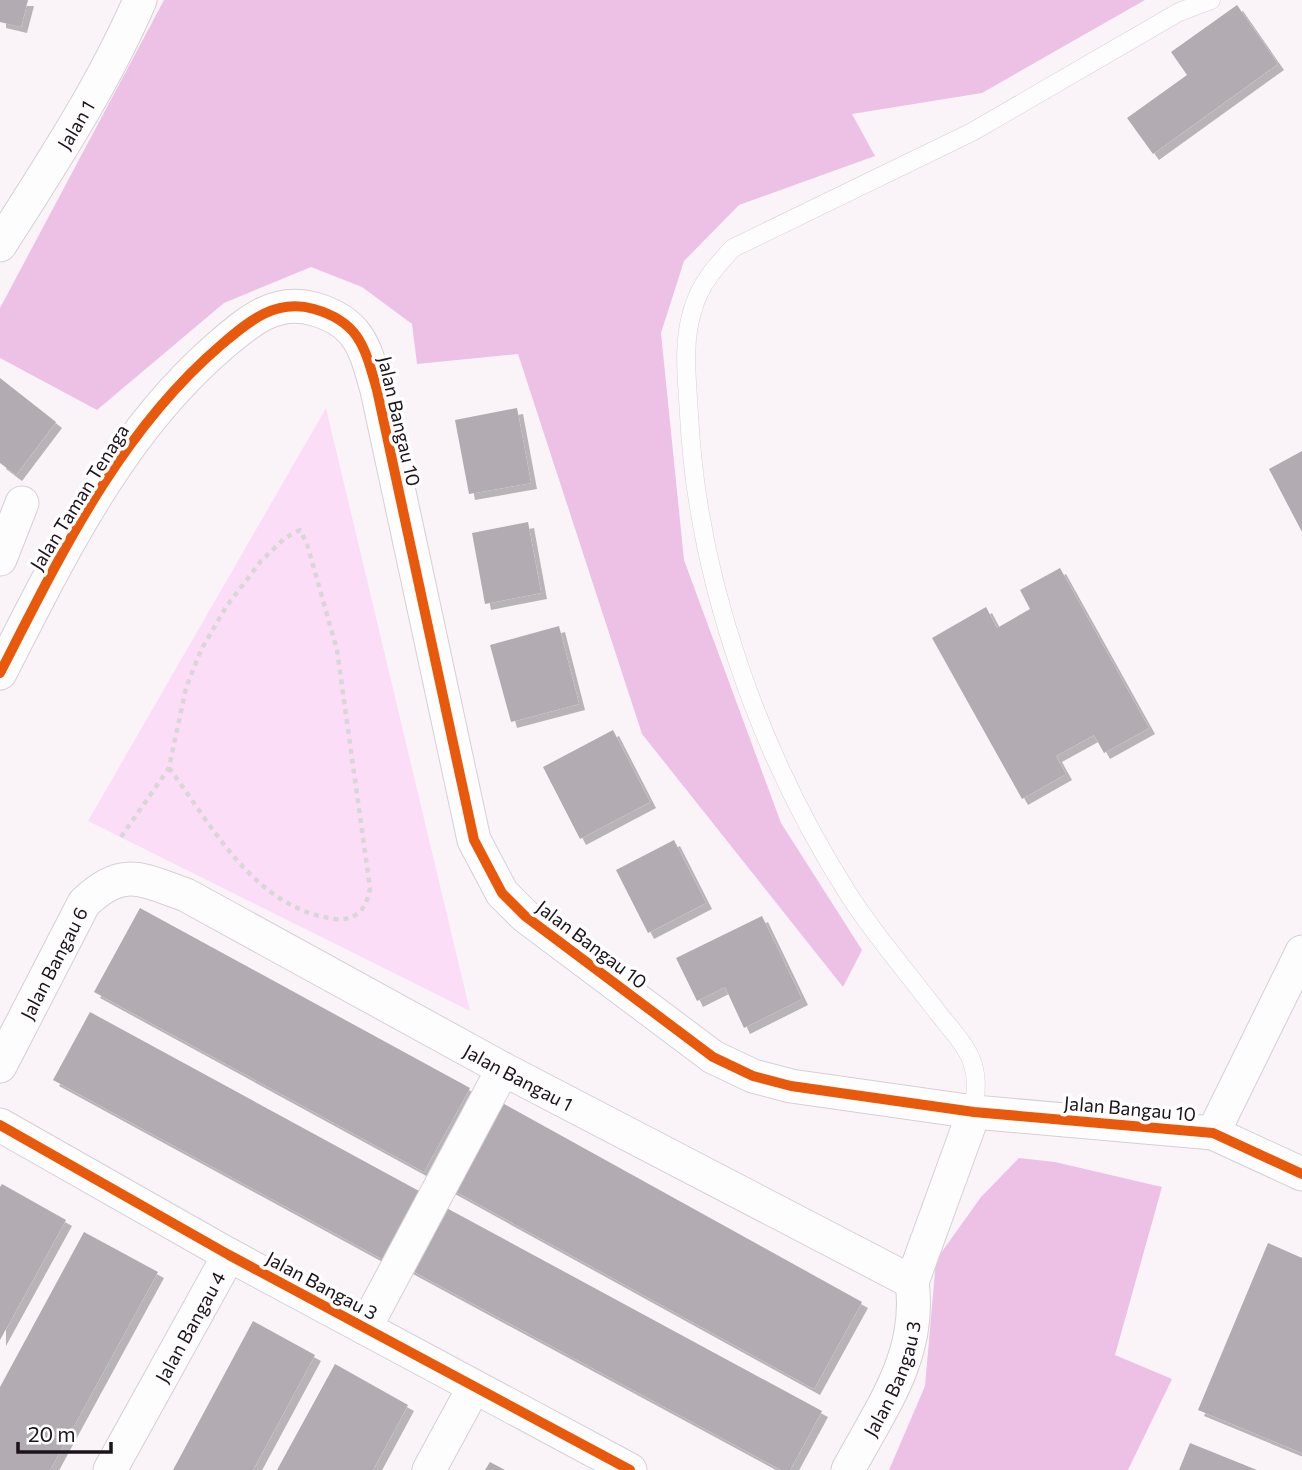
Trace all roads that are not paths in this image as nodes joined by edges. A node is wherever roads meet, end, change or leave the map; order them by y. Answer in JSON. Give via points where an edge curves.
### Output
{"nodes":[{"id":1,"x":140,"y":0,"type":"edge"},
{"id":2,"x":1211,"y":0,"type":"edge"},
{"id":3,"x":0,"y":245,"type":"edge"},
{"id":4,"x":277,"y":306,"type":"joint"},
{"id":5,"x":22,"y":502,"type":"dead end"},
{"id":6,"x":0,"y":559,"type":"edge"},
{"id":7,"x":0,"y":673,"type":"edge"},
{"id":8,"x":122,"y":877,"type":"joint"},
{"id":9,"x":1302,"y":952,"type":"edge"},
{"id":10,"x":0,"y":1066,"type":"edge"},
{"id":11,"x":503,"y":1069,"type":"junction"},
{"id":12,"x":974,"y":1112,"type":"junction"},
{"id":13,"x":0,"y":1125,"type":"edge"},
{"id":14,"x":1213,"y":1133,"type":"junction"},
{"id":15,"x":1302,"y":1174,"type":"edge"},
{"id":16,"x":229,"y":1255,"type":"junction"},
{"id":17,"x":912,"y":1282,"type":"junction"},
{"id":18,"x":365,"y":1328,"type":"junction"},
{"id":19,"x":474,"y":1387,"type":"junction"},
{"id":20,"x":110,"y":1470,"type":"edge"},
{"id":21,"x":429,"y":1470,"type":"edge"},
{"id":22,"x":630,"y":1470,"type":"edge"},
{"id":23,"x":848,"y":1470,"type":"edge"}],
"edges":[{"from":1,"to":3,"type":"street","name":"Jalan 1","via":[[78,120]]},
{"from":2,"to":12,"type":"lane","via":[[1179,12],[972,132],[733,248],[710,272],[693,308],[685,348],[690,442],[704,545],[739,668],[803,816],[849,896],[973,1063]]},
{"from":4,"to":7,"type":"street","name":"Jalan Taman Tenaga","via":[[251,320],[199,363],[135,434],[62,553]]},
{"from":4,"to":12,"type":"street","name":"Jalan Bangau 10","via":[[307,307],[335,315],[364,344],[474,840],[502,893],[525,916],[713,1057],[753,1076],[791,1086]]},
{"from":5,"to":6,"type":"street"},
{"from":8,"to":10,"type":"street","name":"Jalan Bangau 6","via":[[84,903]]},
{"from":8,"to":11,"type":"street","name":"Jalan Bangau 1","via":[[186,895]]},
{"from":9,"to":14,"type":"street"},
{"from":11,"to":17,"type":"street","name":"Jalan Bangau 1"},
{"from":11,"to":18,"type":"street"},
{"from":12,"to":14,"type":"street","name":"Jalan Bangau 10"},
{"from":12,"to":17,"type":"street"},
{"from":13,"to":16,"type":"street","name":"Jalan Bangau 3"},
{"from":14,"to":15,"type":"street","name":"Jalan Bangau 10"},
{"from":16,"to":18,"type":"street","name":"Jalan Bangau 3"},
{"from":16,"to":20,"type":"street","name":"Jalan Bangau 4"},
{"from":17,"to":23,"type":"street","name":"Jalan Bangau 3","via":[[916,1310],[904,1365]]},
{"from":18,"to":19,"type":"street","name":"Jalan Bangau 3"},
{"from":19,"to":21,"type":"street"},
{"from":19,"to":22,"type":"street","name":"Jalan Bangau 3"}]}
